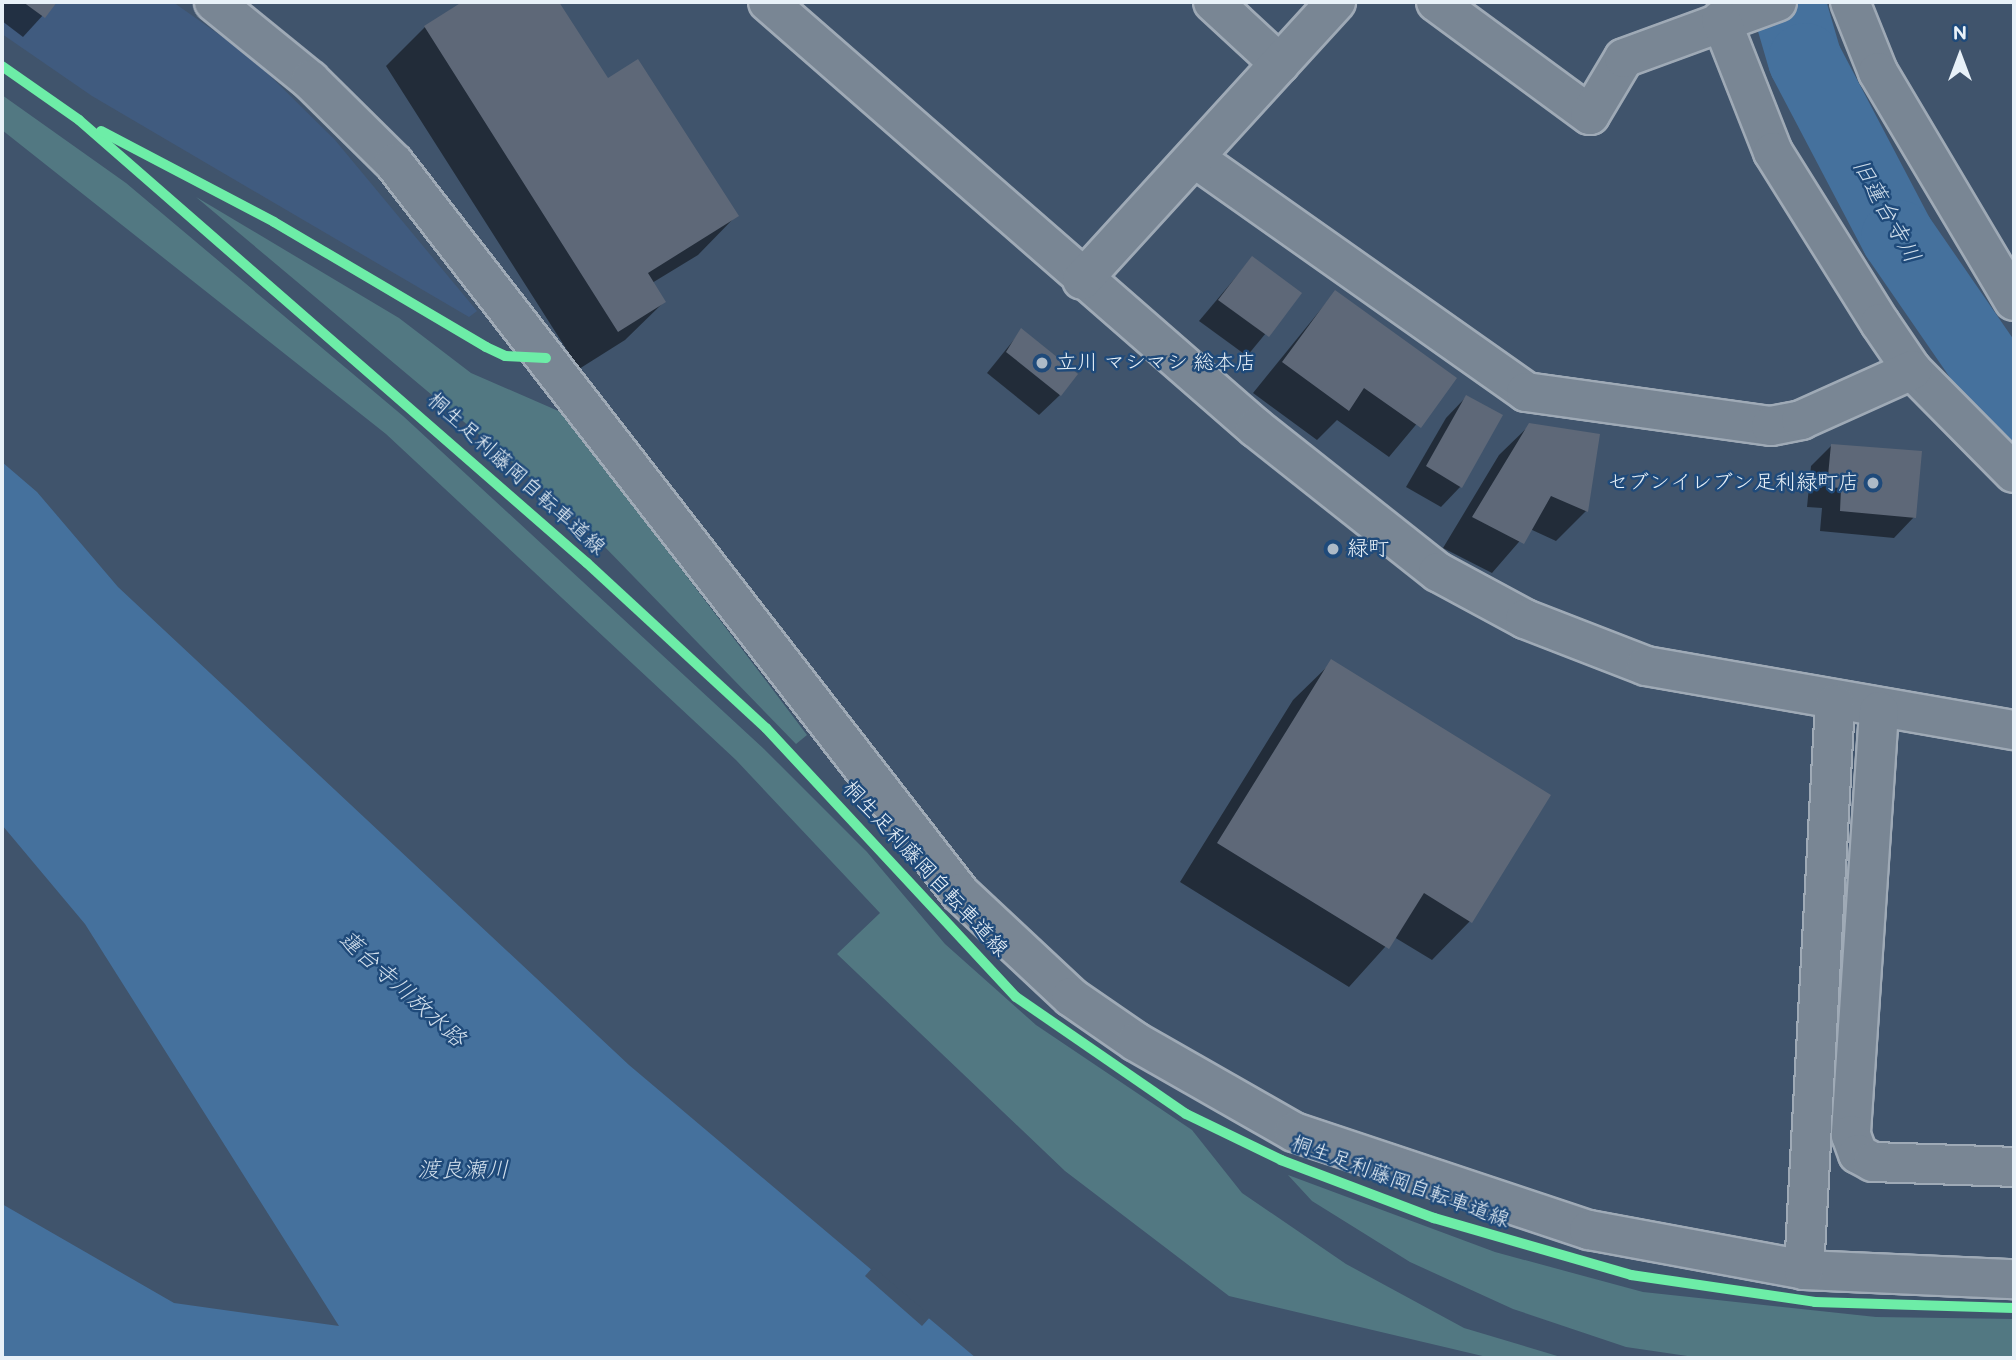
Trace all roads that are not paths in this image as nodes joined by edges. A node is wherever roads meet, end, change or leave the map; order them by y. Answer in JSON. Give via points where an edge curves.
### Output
{"nodes":[{"id":1,"x":214,"y":2,"type":"edge"},
{"id":2,"x":768,"y":2,"type":"edge"},
{"id":3,"x":1213,"y":2,"type":"edge"},
{"id":4,"x":1336,"y":2,"type":"edge"},
{"id":5,"x":1436,"y":2,"type":"edge"},
{"id":6,"x":1850,"y":2,"type":"edge"},
{"id":7,"x":1747,"y":11,"type":"edge"},
{"id":8,"x":1280,"y":64,"type":"junction"},
{"id":9,"x":1196,"y":159,"type":"junction"},
{"id":10,"x":1082,"y":280,"type":"junction"},
{"id":11,"x":2014,"y":301,"type":"edge"},
{"id":12,"x":1912,"y":370,"type":"junction"},
{"id":13,"x":2014,"y":473,"type":"edge"},
{"id":14,"x":1835,"y":704,"type":"junction"},
{"id":15,"x":1879,"y":711,"type":"junction"},
{"id":16,"x":2014,"y":730,"type":"edge"},
{"id":17,"x":2014,"y":1167,"type":"edge"},
{"id":18,"x":1804,"y":1270,"type":"junction"},
{"id":19,"x":2014,"y":1279,"type":"edge"}],
"edges":[{"from":1,"to":18,"type":"street","via":[[310,80],[394,163],[960,893],[1071,997],[1158,1055],[1294,1132],[1589,1230]]},
{"from":2,"to":10,"type":"street"},
{"from":3,"to":8,"type":"street"},
{"from":4,"to":8,"type":"street"},
{"from":5,"to":7,"type":"street","via":[[1590,115],[1624,58]]},
{"from":6,"to":11,"type":"street","via":[[1878,72]]},
{"from":7,"to":12,"type":"street","via":[[1773,152]]},
{"from":8,"to":9,"type":"street"},
{"from":9,"to":10,"type":"street"},
{"from":9,"to":12,"type":"street","via":[[1526,392],[1772,426],[1801,420]]},
{"from":10,"to":14,"type":"street","via":[[1438,572],[1525,619],[1646,666]]},
{"from":12,"to":13,"type":"street"},
{"from":14,"to":15,"type":"street"},
{"from":14,"to":18,"type":"street"},
{"from":15,"to":16,"type":"street"},
{"from":15,"to":17,"type":"street","via":[[1851,1135],[1858,1154],[1873,1163]]},
{"from":18,"to":19,"type":"street"}]}
